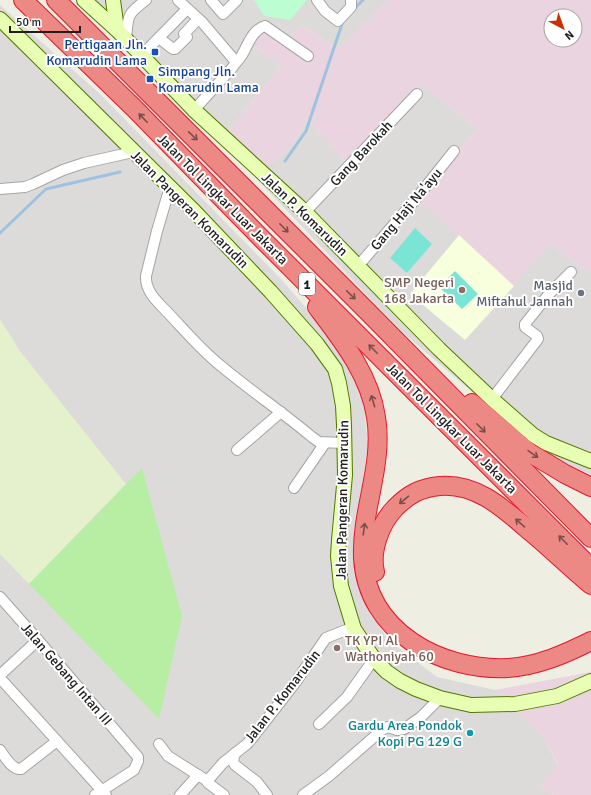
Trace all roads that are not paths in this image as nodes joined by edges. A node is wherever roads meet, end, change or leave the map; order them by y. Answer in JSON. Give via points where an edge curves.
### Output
{"nodes":[{"id":1,"x":24,"y":0,"type":"edge"},
{"id":2,"x":56,"y":0,"type":"edge"},
{"id":3,"x":84,"y":0,"type":"edge"},
{"id":4,"x":113,"y":0,"type":"edge"},
{"id":5,"x":146,"y":0,"type":"edge"},
{"id":6,"x":178,"y":0,"type":"edge"},
{"id":7,"x":211,"y":0,"type":"edge"},
{"id":8,"x":317,"y":0,"type":"edge"},
{"id":9,"x":351,"y":0,"type":"edge"},
{"id":10,"x":235,"y":1,"type":"edge"},
{"id":11,"x":187,"y":9,"type":"junction"},
{"id":12,"x":0,"y":19,"type":"edge"},
{"id":13,"x":200,"y":20,"type":"junction"},
{"id":14,"x":121,"y":35,"type":"junction"},
{"id":15,"x":159,"y":38,"type":"junction"},
{"id":16,"x":141,"y":56,"type":"junction"},
{"id":17,"x":308,"y":56,"type":"dead end"},
{"id":18,"x":236,"y":62,"type":"junction"},
{"id":19,"x":417,"y":94,"type":"dead end"},
{"id":20,"x":194,"y":110,"type":"junction"},
{"id":21,"x":454,"y":151,"type":"dead end"},
{"id":22,"x":134,"y":153,"type":"junction"},
{"id":23,"x":169,"y":186,"type":"junction"},
{"id":24,"x":0,"y":189,"type":"edge"},
{"id":25,"x":305,"y":212,"type":"junction"},
{"id":26,"x":262,"y":239,"type":"junction"},
{"id":27,"x":358,"y":266,"type":"junction"},
{"id":28,"x":572,"y":272,"type":"dead end"},
{"id":29,"x":366,"y":310,"type":"junction"},
{"id":30,"x":492,"y":399,"type":"junction"},
{"id":31,"x":281,"y":412,"type":"junction"},
{"id":32,"x":325,"y":443,"type":"junction"},
{"id":33,"x":344,"y":443,"type":"junction"},
{"id":34,"x":236,"y":450,"type":"dead end"},
{"id":35,"x":591,"y":461,"type":"edge"},
{"id":36,"x":591,"y":487,"type":"edge"},
{"id":37,"x":294,"y":488,"type":"dead end"},
{"id":38,"x":591,"y":538,"type":"edge"},
{"id":39,"x":591,"y":568,"type":"edge"},
{"id":40,"x":591,"y":586,"type":"edge"},
{"id":41,"x":0,"y":597,"type":"edge"},
{"id":42,"x":354,"y":628,"type":"junction"},
{"id":43,"x":591,"y":630,"type":"edge"},
{"id":44,"x":38,"y":640,"type":"junction"},
{"id":45,"x":591,"y":641,"type":"edge"},
{"id":46,"x":374,"y":659,"type":"junction"},
{"id":47,"x":0,"y":676,"type":"edge"},
{"id":48,"x":591,"y":681,"type":"edge"},
{"id":49,"x":440,"y":698,"type":"junction"},
{"id":50,"x":319,"y":724,"type":"dead end"},
{"id":51,"x":57,"y":741,"type":"junction"},
{"id":52,"x":159,"y":744,"type":"dead end"},
{"id":53,"x":0,"y":750,"type":"edge"},
{"id":54,"x":235,"y":753,"type":"junction"},
{"id":55,"x":202,"y":777,"type":"junction"},
{"id":56,"x":101,"y":793,"type":"edge"},
{"id":57,"x":180,"y":795,"type":"edge"},
{"id":58,"x":224,"y":795,"type":"edge"},
{"id":59,"x":267,"y":795,"type":"edge"},
{"id":60,"x":303,"y":795,"type":"edge"}],
"edges":[{"from":26,"to":1,"type":"highway","name":"Jalan Tol Lingkar Luar Jakarta","number":"1","one_way":true},
{"from":2,"to":29,"type":"highway","name":"Jalan Tol Lingkar Luar Jakarta","number":"1","one_way":true},
{"from":3,"to":14,"type":"street"},
{"from":4,"to":14,"type":"street"},
{"from":5,"to":14,"type":"street","via":[[131,12]]},
{"from":6,"to":11,"type":"street"},
{"from":7,"to":10,"type":"street","via":[[223,14]]},
{"from":8,"to":9,"type":"street","via":[[325,11],[338,21],[351,7]]},
{"from":11,"to":13,"type":"street"},
{"from":11,"to":15,"type":"street"},
{"from":12,"to":22,"type":"street","name":"Jalan Pangeran Komarudin"},
{"from":13,"to":15,"type":"street","via":[[184,34],[187,37],[173,50]]},
{"from":13,"to":18,"type":"street"},
{"from":14,"to":16,"type":"street","name":"Jalan P. Komarudin"},
{"from":15,"to":16,"type":"street"},
{"from":16,"to":20,"type":"street","name":"Jalan P. Komarudin"},
{"from":17,"to":18,"type":"street","via":[[265,26],[253,35]]},
{"from":18,"to":20,"type":"street"},
{"from":19,"to":25,"type":"street","name":"Gang Barokah"},
{"from":20,"to":25,"type":"street","name":"Jalan P. Komarudin"},
{"from":21,"to":27,"type":"street","name":"Gang Haji Na'ayu"},
{"from":22,"to":23,"type":"street","name":"Jalan Pangeran Komarudin"},
{"from":22,"to":24,"type":"street","via":[[84,162],[25,187]]},
{"from":23,"to":31,"type":"street","via":[[146,276],[149,291],[194,342]]},
{"from":23,"to":33,"type":"street","name":"Jalan Pangeran Komarudin","via":[[271,292],[335,369],[343,406]]},
{"from":25,"to":27,"type":"street","name":"Jalan P. Komarudin"},
{"from":39,"to":26,"type":"highway","name":"Jalan Tol Lingkar Luar Jakarta","number":"1","one_way":true},
{"from":45,"to":26,"type":"highway","one_way":true,"via":[[548,660],[529,665],[509,668],[480,667],[438,656],[424,649],[405,637],[381,612],[369,590],[363,559],[364,529],[377,452],[373,400],[361,372],[344,343]]},
{"from":27,"to":30,"type":"street","name":"Jalan P. Komarudin"},
{"from":28,"to":30,"type":"street","via":[[549,294],[525,324],[538,339]]},
{"from":29,"to":36,"type":"highway","one_way":true,"via":[[514,440],[545,462]]},
{"from":29,"to":38,"type":"highway","name":"Jalan Tol Lingkar Luar Jakarta","number":"1","one_way":true},
{"from":30,"to":35,"type":"street","name":"Jalan P. Komarudin","via":[[533,435]]},
{"from":31,"to":32,"type":"street","via":[[319,442]]},
{"from":31,"to":34,"type":"street"},
{"from":32,"to":33,"type":"street"},
{"from":32,"to":37,"type":"street"},
{"from":33,"to":42,"type":"street","name":"Jalan Pangeran Komarudin","via":[[345,475],[339,572]]},
{"from":40,"to":43,"type":"highway","one_way":true,"via":[[500,506],[479,493],[457,486],[422,489],[403,501],[391,512],[383,525],[374,557],[376,578],[386,601],[402,622],[420,636],[446,648],[482,657],[513,657],[545,650]]},
{"from":41,"to":44,"type":"street","name":"Jalan Gebang Intan III"},
{"from":42,"to":46,"type":"street","name":"Jalan Pangeran Komarudin"},
{"from":42,"to":54,"type":"street","name":"Jalan P. Komarudin","via":[[326,638],[276,710],[247,744]]},
{"from":44,"to":47,"type":"street"},
{"from":44,"to":56,"type":"street","name":"Jalan Gebang Intan III","via":[[138,757],[134,770]]},
{"from":46,"to":49,"type":"street","name":"Jalan Pangeran Komarudin","via":[[400,681]]},
{"from":46,"to":50,"type":"street","via":[[347,697]]},
{"from":47,"to":51,"type":"street"},
{"from":48,"to":49,"type":"street","name":"Jalan Pangeran Komarudin","via":[[557,696],[515,704],[471,705]]},
{"from":49,"to":60,"type":"street","via":[[421,718],[404,729],[388,727],[382,730],[330,776]]},
{"from":51,"to":53,"type":"street","via":[[18,770]]},
{"from":51,"to":56,"type":"street"},
{"from":52,"to":55,"type":"street","via":[[168,756]]},
{"from":54,"to":55,"type":"street","name":"Jalan P. Komarudin","via":[[209,779]]},
{"from":54,"to":59,"type":"street","via":[[235,765],[257,782]]},
{"from":55,"to":57,"type":"street","name":"Jalan P. Komarudin"},
{"from":55,"to":58,"type":"street"}]}
